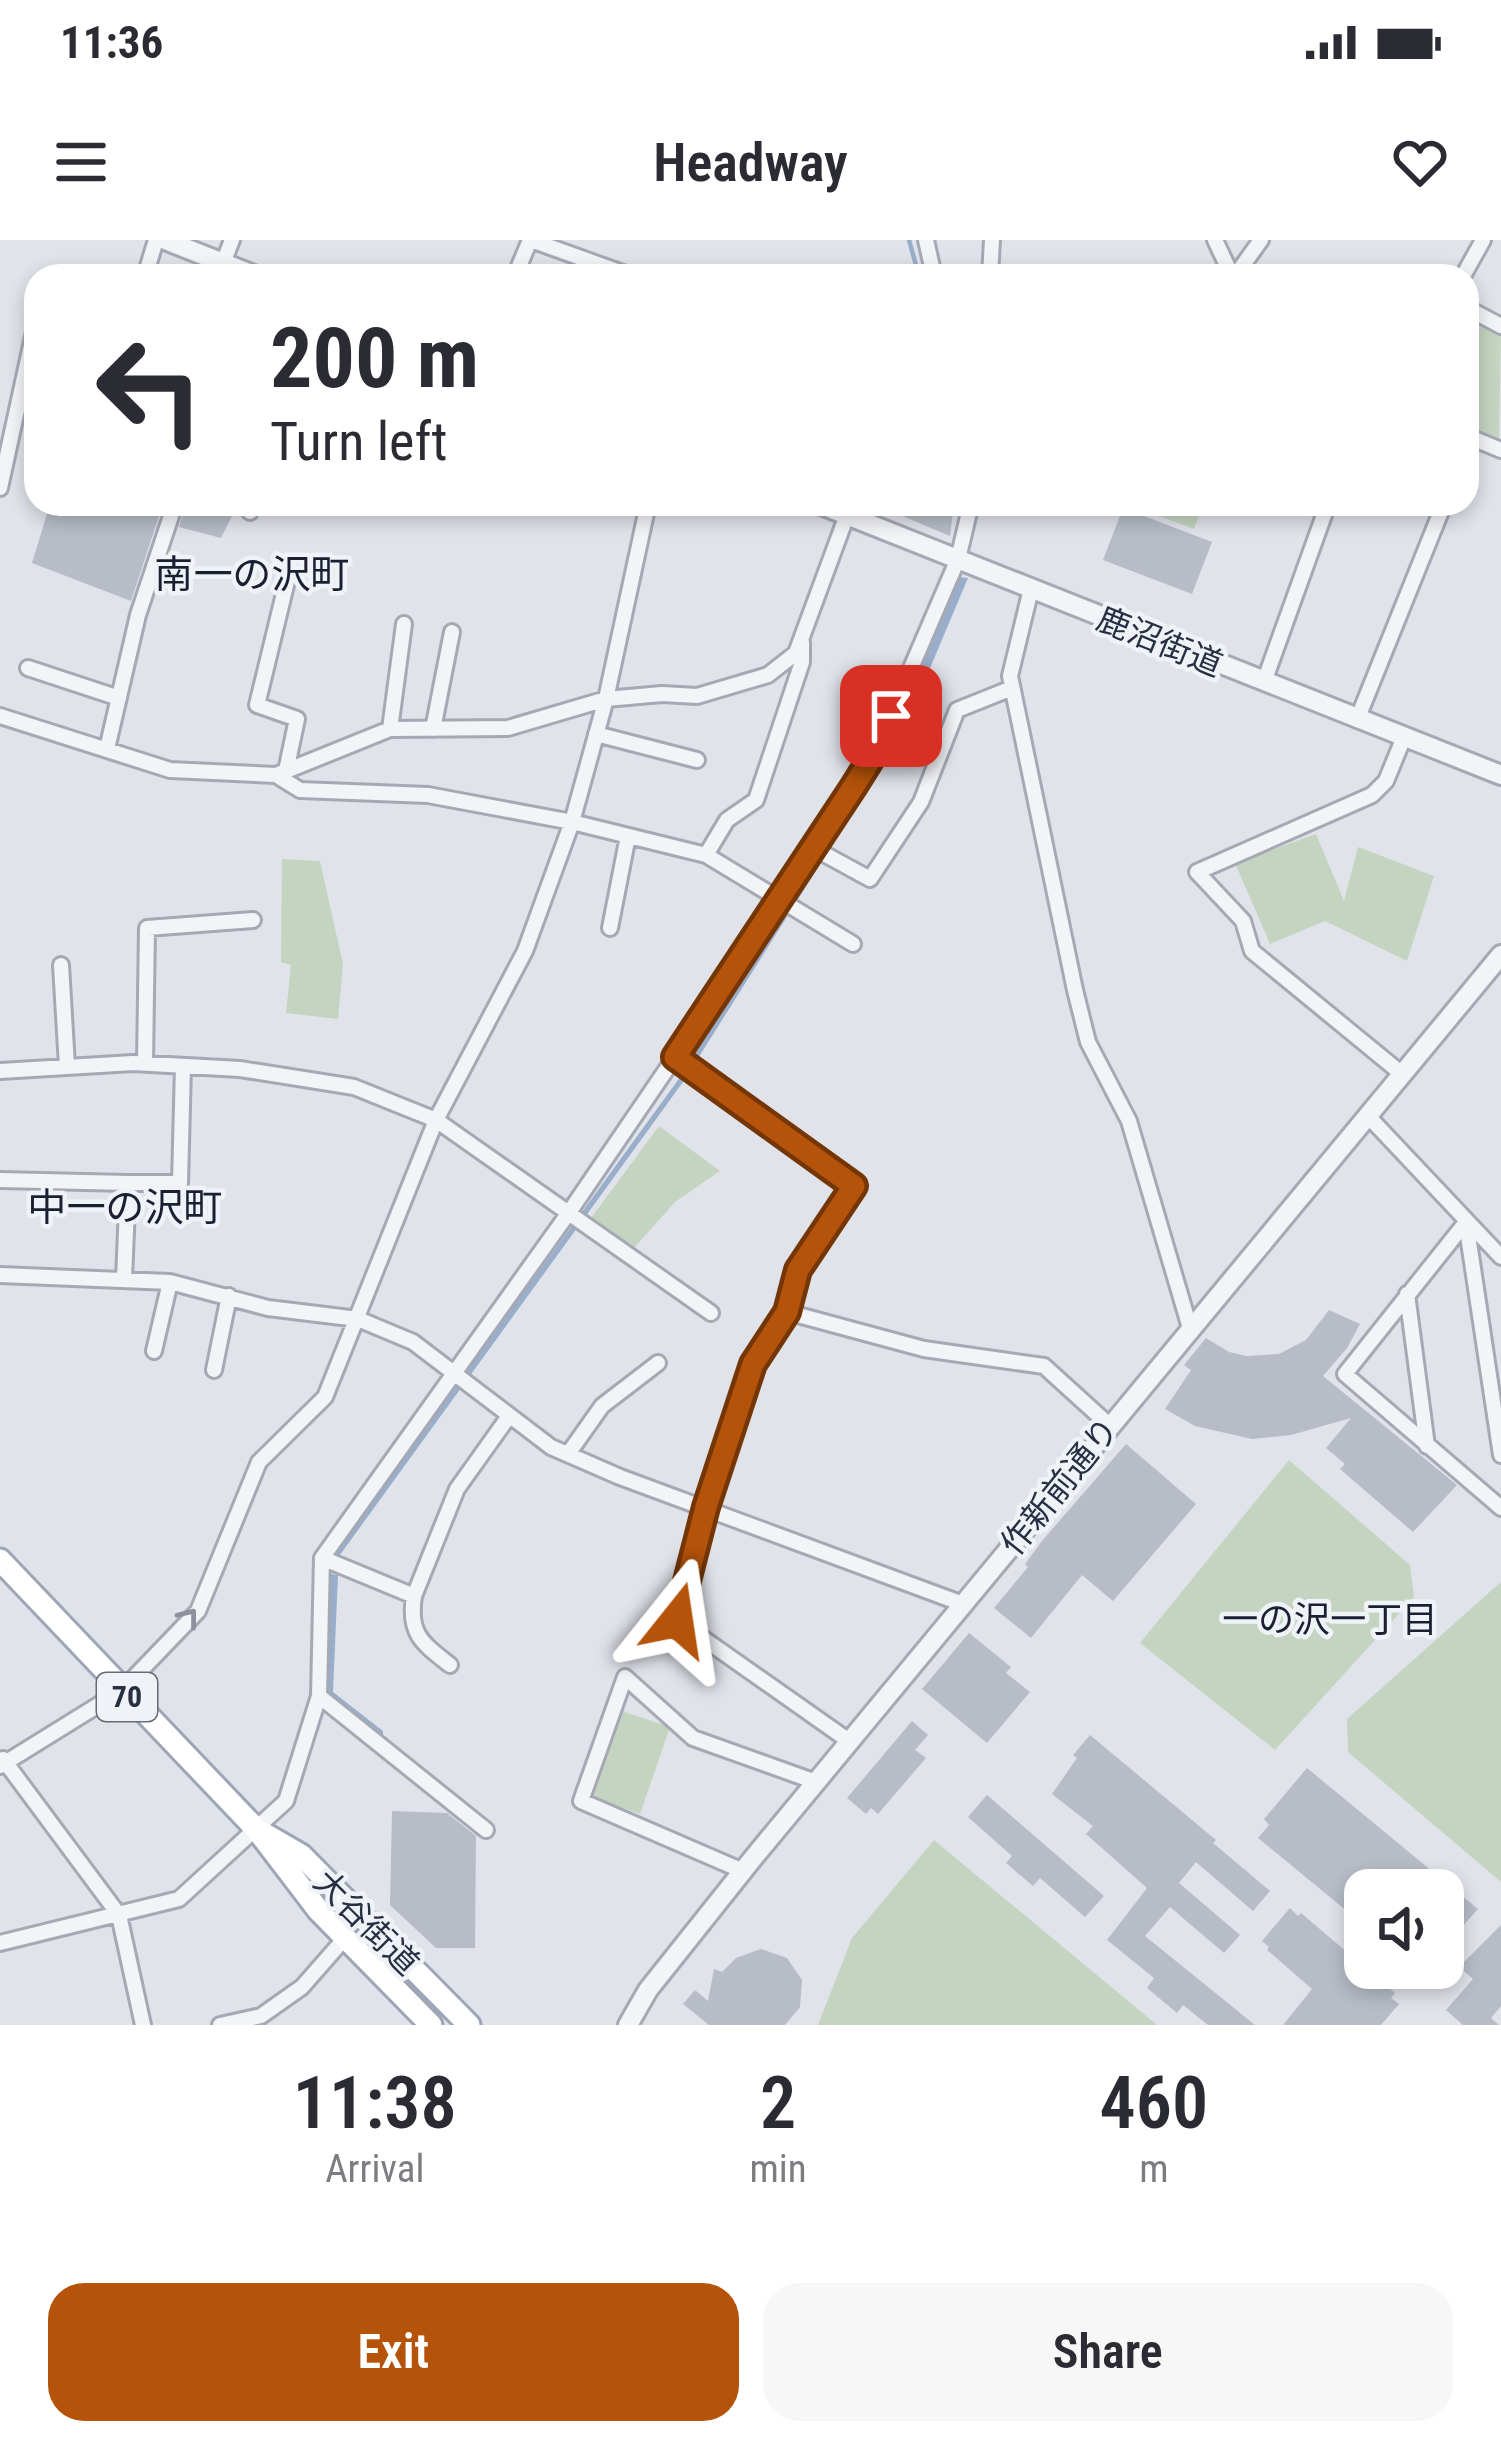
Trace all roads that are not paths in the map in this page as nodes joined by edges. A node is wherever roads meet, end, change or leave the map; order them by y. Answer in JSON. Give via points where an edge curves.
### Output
{"nodes":[{"id":1,"x":160,"y":240,"type":"edge"},
{"id":2,"x":232,"y":240,"type":"edge"},
{"id":3,"x":531,"y":240,"type":"edge"},
{"id":4,"x":223,"y":263,"type":"joint"},
{"id":5,"x":598,"y":264,"type":"edge"},
{"id":6,"x":24,"y":378,"type":"edge"},
{"id":7,"x":0,"y":488,"type":"edge"},
{"id":8,"x":171,"y":516,"type":"edge"},
{"id":9,"x":645,"y":516,"type":"edge"},
{"id":10,"x":848,"y":516,"type":"edge"},
{"id":11,"x":850,"y":516,"type":"edge"},
{"id":12,"x":967,"y":516,"type":"edge"},
{"id":13,"x":1324,"y":516,"type":"edge"},
{"id":14,"x":1439,"y":516,"type":"edge"},
{"id":15,"x":958,"y":559,"type":"junction"},
{"id":16,"x":288,"y":578,"type":"dead end"},
{"id":17,"x":1031,"y":590,"type":"junction"},
{"id":18,"x":404,"y":624,"type":"dead end"},
{"id":19,"x":452,"y":632,"type":"dead end"},
{"id":20,"x":802,"y":636,"type":"junction"},
{"id":21,"x":28,"y":668,"type":"dead end"},
{"id":22,"x":1264,"y":682,"type":"junction"},
{"id":23,"x":1012,"y":688,"type":"junction"},
{"id":24,"x":119,"y":698,"type":"junction"},
{"id":25,"x":606,"y":699,"type":"junction"},
{"id":26,"x":0,"y":716,"type":"edge"},
{"id":27,"x":1357,"y":720,"type":"junction"},
{"id":28,"x":433,"y":729,"type":"junction"},
{"id":29,"x":390,"y":730,"type":"junction"},
{"id":30,"x":596,"y":734,"type":"junction"},
{"id":31,"x":1404,"y":737,"type":"junction"},
{"id":32,"x":107,"y":749,"type":"junction"},
{"id":33,"x":697,"y":760,"type":"dead end"},
{"id":34,"x":281,"y":773,"type":"junction"},
{"id":35,"x":1501,"y":776,"type":"edge"},
{"id":36,"x":572,"y":822,"type":"junction"},
{"id":37,"x":628,"y":836,"type":"junction"},
{"id":38,"x":814,"y":849,"type":"junction"},
{"id":39,"x":706,"y":855,"type":"junction"},
{"id":40,"x":782,"y":900,"type":"junction"},
{"id":41,"x":253,"y":920,"type":"dead end"},
{"id":42,"x":610,"y":928,"type":"dead end"},
{"id":43,"x":853,"y":944,"type":"dead end"},
{"id":44,"x":1501,"y":955,"type":"edge"},
{"id":45,"x":61,"y":965,"type":"dead end"},
{"id":46,"x":675,"y":1057,"type":"junction"},
{"id":47,"x":145,"y":1064,"type":"junction"},
{"id":48,"x":67,"y":1066,"type":"junction"},
{"id":49,"x":184,"y":1066,"type":"junction"},
{"id":50,"x":0,"y":1071,"type":"edge"},
{"id":51,"x":1402,"y":1074,"type":"junction"},
{"id":52,"x":1368,"y":1116,"type":"junction"},
{"id":53,"x":436,"y":1120,"type":"junction"},
{"id":54,"x":0,"y":1180,"type":"edge"},
{"id":55,"x":128,"y":1183,"type":"junction"},
{"id":56,"x":570,"y":1211,"type":"junction"},
{"id":57,"x":1466,"y":1222,"type":"junction"},
{"id":58,"x":1501,"y":1257,"type":"edge"},
{"id":59,"x":0,"y":1276,"type":"edge"},
{"id":60,"x":124,"y":1279,"type":"junction"},
{"id":61,"x":170,"y":1282,"type":"junction"},
{"id":62,"x":1407,"y":1294,"type":"junction"},
{"id":63,"x":230,"y":1296,"type":"junction"},
{"id":64,"x":711,"y":1312,"type":"dead end"},
{"id":65,"x":787,"y":1312,"type":"junction"},
{"id":66,"x":358,"y":1319,"type":"junction"},
{"id":67,"x":1190,"y":1328,"type":"junction"},
{"id":68,"x":154,"y":1351,"type":"dead end"},
{"id":69,"x":658,"y":1364,"type":"dead end"},
{"id":70,"x":214,"y":1370,"type":"dead end"},
{"id":71,"x":453,"y":1374,"type":"junction"},
{"id":72,"x":509,"y":1416,"type":"junction"},
{"id":73,"x":1109,"y":1425,"type":"junction"},
{"id":74,"x":1427,"y":1446,"type":"junction"},
{"id":75,"x":568,"y":1454,"type":"junction"},
{"id":76,"x":1501,"y":1455,"type":"edge"},
{"id":77,"x":706,"y":1507,"type":"junction"},
{"id":78,"x":1501,"y":1508,"type":"edge"},
{"id":79,"x":322,"y":1558,"type":"junction"},
{"id":80,"x":0,"y":1560,"type":"edge"},
{"id":81,"x":414,"y":1596,"type":"junction"},
{"id":82,"x":963,"y":1604,"type":"junction"},
{"id":83,"x":450,"y":1665,"type":"dead end"},
{"id":84,"x":122,"y":1691,"type":"junction"},
{"id":85,"x":319,"y":1696,"type":"junction"},
{"id":86,"x":849,"y":1741,"type":"junction"},
{"id":87,"x":2,"y":1762,"type":"edge"},
{"id":88,"x":816,"y":1782,"type":"junction"},
{"id":89,"x":257,"y":1830,"type":"junction"},
{"id":90,"x":486,"y":1830,"type":"dead end"},
{"id":91,"x":743,"y":1871,"type":"junction"},
{"id":92,"x":119,"y":1915,"type":"junction"},
{"id":93,"x":345,"y":1938,"type":"junction"},
{"id":94,"x":0,"y":1943,"type":"edge"},
{"id":95,"x":143,"y":2025,"type":"edge"},
{"id":96,"x":220,"y":2025,"type":"edge"},
{"id":97,"x":431,"y":2025,"type":"edge"},
{"id":98,"x":469,"y":2025,"type":"edge"},
{"id":99,"x":628,"y":2025,"type":"edge"}],
"edges":[{"from":1,"to":4,"type":"street"},
{"from":2,"to":4,"type":"street"},
{"from":3,"to":5,"type":"street"},
{"from":6,"to":7,"type":"street"},
{"from":8,"to":24,"type":"street"},
{"from":9,"to":25,"type":"street"},
{"from":10,"to":20,"type":"street"},
{"from":11,"to":15,"type":"street","name":"鹿沼街道"},
{"from":12,"to":15,"type":"street"},
{"from":13,"to":22,"type":"street"},
{"from":14,"to":27,"type":"street"},
{"from":15,"to":17,"type":"street","name":"鹿沼街道"},
{"from":15,"to":38,"type":"street","via":[[874,754]]},
{"from":16,"to":34,"type":"street","via":[[257,705],[297,719]]},
{"from":17,"to":22,"type":"street","name":"鹿沼街道"},
{"from":17,"to":23,"type":"street"},
{"from":18,"to":29,"type":"street"},
{"from":19,"to":28,"type":"street"},
{"from":20,"to":25,"type":"street","via":[[796,653],[768,675],[697,696]]},
{"from":20,"to":39,"type":"street","via":[[802,662],[756,800],[727,820]]},
{"from":21,"to":24,"type":"street"},
{"from":22,"to":27,"type":"street","name":"鹿沼街道"},
{"from":23,"to":38,"type":"street","via":[[957,710],[921,802],[869,879]]},
{"from":23,"to":67,"type":"street","via":[[1088,1042],[1129,1121]]},
{"from":24,"to":32,"type":"street"},
{"from":25,"to":28,"type":"street","via":[[508,728]]},
{"from":25,"to":30,"type":"street"},
{"from":26,"to":32,"type":"street"},
{"from":27,"to":31,"type":"street","name":"鹿沼街道"},
{"from":28,"to":29,"type":"street"},
{"from":29,"to":34,"type":"street"},
{"from":30,"to":33,"type":"street"},
{"from":30,"to":36,"type":"street"},
{"from":31,"to":35,"type":"street","name":"鹿沼街道"},
{"from":31,"to":51,"type":"street","via":[[1372,795],[1197,872],[1243,922],[1252,951]]},
{"from":32,"to":34,"type":"street","via":[[170,770]]},
{"from":34,"to":36,"type":"street","via":[[300,790],[428,795]]},
{"from":36,"to":37,"type":"street"},
{"from":36,"to":53,"type":"street","via":[[525,951]]},
{"from":37,"to":39,"type":"street"},
{"from":37,"to":42,"type":"street"},
{"from":38,"to":40,"type":"street"},
{"from":39,"to":40,"type":"street"},
{"from":40,"to":43,"type":"street"},
{"from":40,"to":46,"type":"street"},
{"from":41,"to":47,"type":"street","via":[[147,928]]},
{"from":44,"to":51,"type":"street","name":"作新前通り"},
{"from":45,"to":48,"type":"street"},
{"from":46,"to":56,"type":"street"},
{"from":46,"to":65,"type":"street","via":[[854,1186],[798,1270]]},
{"from":47,"to":48,"type":"street"},
{"from":47,"to":49,"type":"street"},
{"from":48,"to":50,"type":"street"},
{"from":49,"to":53,"type":"street","via":[[354,1087]]},
{"from":49,"to":55,"type":"street","via":[[180,1183]]},
{"from":51,"to":52,"type":"street","name":"作新前通り"},
{"from":52,"to":57,"type":"street"},
{"from":52,"to":67,"type":"street","name":"作新前通り"},
{"from":53,"to":56,"type":"street"},
{"from":53,"to":66,"type":"street"},
{"from":54,"to":55,"type":"street"},
{"from":55,"to":60,"type":"street"},
{"from":56,"to":64,"type":"street"},
{"from":56,"to":71,"type":"street"},
{"from":57,"to":58,"type":"street"},
{"from":57,"to":62,"type":"street"},
{"from":57,"to":76,"type":"street"},
{"from":59,"to":60,"type":"street"},
{"from":60,"to":61,"type":"street"},
{"from":61,"to":63,"type":"street"},
{"from":61,"to":68,"type":"street"},
{"from":62,"to":74,"type":"street"},
{"from":62,"to":74,"type":"street","via":[[1345,1374]]},
{"from":63,"to":66,"type":"street"},
{"from":63,"to":70,"type":"street"},
{"from":65,"to":73,"type":"street","via":[[924,1349],[1044,1366]]},
{"from":65,"to":77,"type":"street","via":[[753,1364]]},
{"from":66,"to":71,"type":"street","via":[[412,1342]]},
{"from":84,"to":66,"type":"street","one_way":true,"via":[[197,1611],[259,1462],[325,1397]]},
{"from":67,"to":73,"type":"street","name":"作新前通り"},
{"from":69,"to":75,"type":"street","via":[[602,1406]]},
{"from":71,"to":72,"type":"street"},
{"from":71,"to":79,"type":"street"},
{"from":72,"to":75,"type":"street"},
{"from":72,"to":81,"type":"street","via":[[457,1489]]},
{"from":73,"to":82,"type":"street","name":"作新前通り"},
{"from":74,"to":78,"type":"street"},
{"from":75,"to":77,"type":"street"},
{"from":77,"to":82,"type":"street"},
{"from":77,"to":86,"type":"street","via":[[677,1620]]},
{"from":79,"to":81,"type":"street"},
{"from":79,"to":85,"type":"street"},
{"from":80,"to":84,"type":"main road","name":"大谷街道","number":"70"},
{"from":81,"to":83,"type":"street","via":[[411,1618],[421,1642]]},
{"from":82,"to":86,"type":"street","name":"作新前通り"},
{"from":84,"to":87,"type":"street"},
{"from":84,"to":89,"type":"main road","name":"大谷街道","number":"70"},
{"from":85,"to":89,"type":"street","via":[[286,1801]]},
{"from":85,"to":90,"type":"street"},
{"from":86,"to":88,"type":"street","name":"作新前通り"},
{"from":87,"to":92,"type":"street"},
{"from":88,"to":91,"type":"street","name":"作新前通り"},
{"from":88,"to":91,"type":"street","via":[[693,1738],[625,1677],[581,1801]]},
{"from":89,"to":92,"type":"street","via":[[179,1899]]},
{"from":89,"to":93,"type":"main road","name":"大谷街道","number":"70"},
{"from":89,"to":98,"type":"main road","name":"大谷街道","number":"70","via":[[301,1856]]},
{"from":91,"to":99,"type":"street","name":"作新前通り"},
{"from":92,"to":94,"type":"street"},
{"from":92,"to":95,"type":"street"},
{"from":93,"to":96,"type":"street","via":[[274,2007]]},
{"from":93,"to":97,"type":"main road","name":"大谷街道","number":"70"}]}
